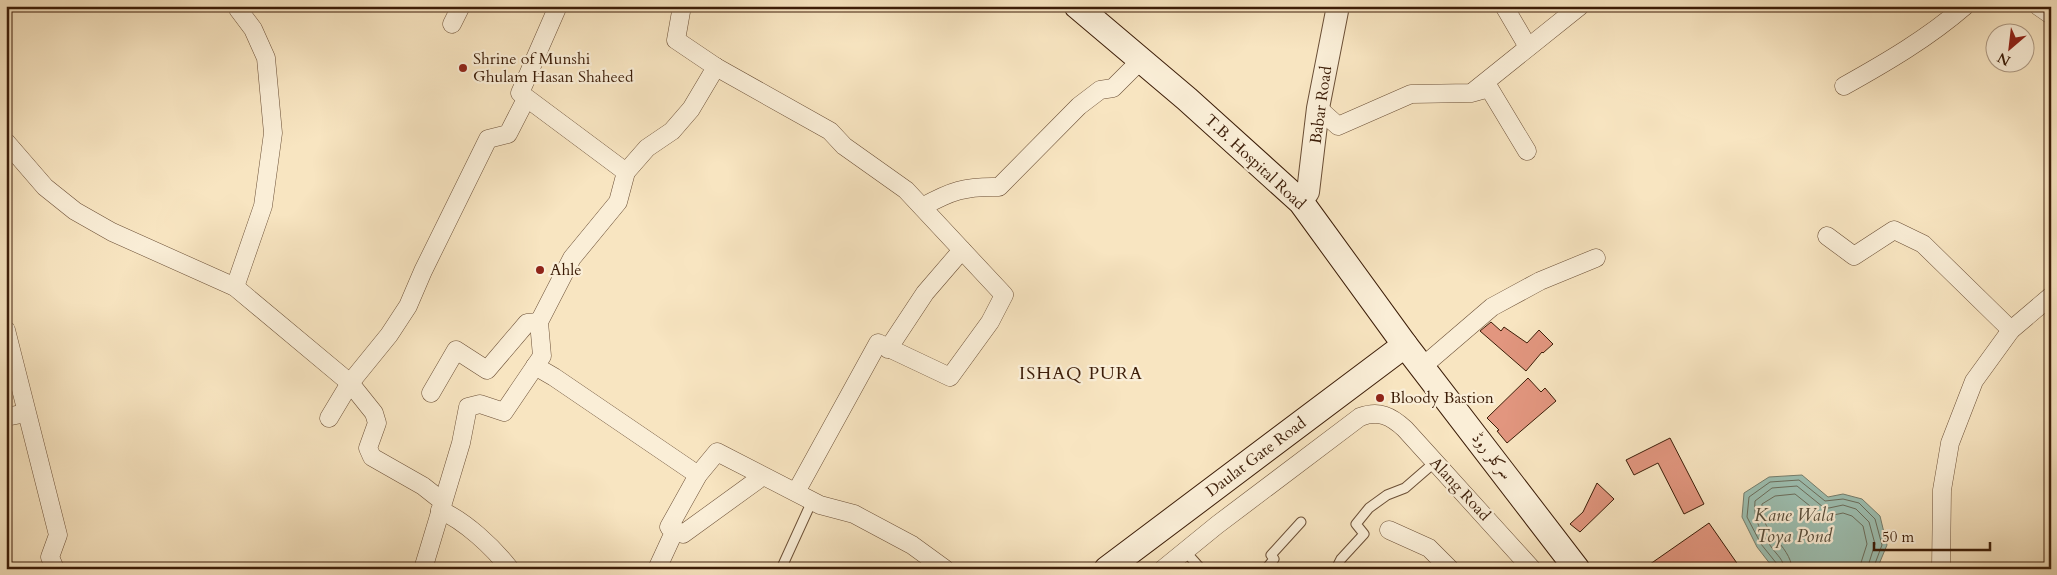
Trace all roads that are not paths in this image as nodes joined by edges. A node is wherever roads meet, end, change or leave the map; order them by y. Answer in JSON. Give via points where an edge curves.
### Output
{"nodes":[{"id":1,"x":238,"y":6,"type":"edge"},
{"id":2,"x":461,"y":6,"type":"edge"},
{"id":3,"x":558,"y":6,"type":"edge"},
{"id":4,"x":682,"y":6,"type":"edge"},
{"id":5,"x":1077,"y":6,"type":"edge"},
{"id":6,"x":1338,"y":6,"type":"edge"},
{"id":7,"x":1504,"y":6,"type":"edge"},
{"id":8,"x":1580,"y":6,"type":"edge"},
{"id":9,"x":1965,"y":6,"type":"edge"},
{"id":10,"x":2038,"y":6,"type":"edge"},
{"id":11,"x":2051,"y":15,"type":"edge"},
{"id":12,"x":452,"y":24,"type":"dead end"},
{"id":13,"x":1528,"y":47,"type":"junction"},
{"id":14,"x":1141,"y":60,"type":"junction"},
{"id":15,"x":716,"y":67,"type":"junction"},
{"id":16,"x":1844,"y":86,"type":"dead end"},
{"id":17,"x":1471,"y":93,"type":"junction"},
{"id":18,"x":526,"y":99,"type":"junction"},
{"id":19,"x":1318,"y":108,"type":"junction"},
{"id":20,"x":6,"y":142,"type":"edge"},
{"id":21,"x":1527,"y":151,"type":"dead end"},
{"id":22,"x":626,"y":172,"type":"junction"},
{"id":23,"x":1301,"y":202,"type":"junction"},
{"id":24,"x":922,"y":207,"type":"junction"},
{"id":25,"x":1827,"y":236,"type":"dead end"},
{"id":26,"x":962,"y":250,"type":"junction"},
{"id":27,"x":1596,"y":258,"type":"dead end"},
{"id":28,"x":235,"y":287,"type":"junction"},
{"id":29,"x":2051,"y":296,"type":"edge"},
{"id":30,"x":539,"y":322,"type":"junction"},
{"id":31,"x":6,"y":330,"type":"edge"},
{"id":32,"x":2011,"y":330,"type":"junction"},
{"id":33,"x":1405,"y":345,"type":"junction"},
{"id":34,"x":888,"y":349,"type":"junction"},
{"id":35,"x":535,"y":366,"type":"junction"},
{"id":36,"x":1422,"y":367,"type":"junction"},
{"id":37,"x":350,"y":383,"type":"junction"},
{"id":38,"x":431,"y":393,"type":"dead end"},
{"id":39,"x":26,"y":413,"type":"junction"},
{"id":40,"x":6,"y":417,"type":"edge"},
{"id":41,"x":329,"y":418,"type":"dead end"},
{"id":42,"x":1435,"y":462,"type":"junction"},
{"id":43,"x":698,"y":475,"type":"junction"},
{"id":44,"x":763,"y":476,"type":"junction"},
{"id":45,"x":796,"y":492,"type":"junction"},
{"id":46,"x":812,"y":501,"type":"junction"},
{"id":47,"x":441,"y":506,"type":"junction"},
{"id":48,"x":1301,"y":522,"type":"dead end"},
{"id":49,"x":675,"y":530,"type":"junction"},
{"id":50,"x":1389,"y":530,"type":"dead end"},
{"id":51,"x":1185,"y":550,"type":"junction"},
{"id":52,"x":55,"y":569,"type":"edge"},
{"id":53,"x":423,"y":569,"type":"edge"},
{"id":54,"x":510,"y":569,"type":"edge"},
{"id":55,"x":657,"y":569,"type":"edge"},
{"id":56,"x":781,"y":569,"type":"edge"},
{"id":57,"x":945,"y":569,"type":"edge"},
{"id":58,"x":1107,"y":569,"type":"edge"},
{"id":59,"x":1163,"y":569,"type":"edge"},
{"id":60,"x":1201,"y":569,"type":"edge"},
{"id":61,"x":1266,"y":569,"type":"edge"},
{"id":62,"x":1336,"y":569,"type":"edge"},
{"id":63,"x":1450,"y":569,"type":"edge"},
{"id":64,"x":1532,"y":569,"type":"edge"},
{"id":65,"x":1577,"y":569,"type":"edge"},
{"id":66,"x":1941,"y":569,"type":"edge"}],
"edges":[{"from":1,"to":28,"type":"street","via":[[266,58],[273,134],[263,206]]},
{"from":2,"to":12,"type":"street"},
{"from":3,"to":18,"type":"street","via":[[520,93]]},
{"from":4,"to":15,"type":"street","via":[[676,40]]},
{"from":5,"to":14,"type":"main road","name":"T.B. Hospital Road"},
{"from":6,"to":19,"type":"street","name":"Babar Road"},
{"from":7,"to":13,"type":"street"},
{"from":8,"to":13,"type":"street"},
{"from":9,"to":16,"type":"street","via":[[1943,25]]},
{"from":10,"to":11,"type":"street"},
{"from":13,"to":17,"type":"street"},
{"from":14,"to":23,"type":"main road","name":"T.B. Hospital Road"},
{"from":14,"to":24,"type":"street","via":[[1113,88],[1100,90],[1079,106],[999,187],[974,186],[948,193]]},
{"from":15,"to":22,"type":"street","via":[[691,109],[672,131],[647,148]]},
{"from":15,"to":24,"type":"street","via":[[830,131],[844,146],[906,190]]},
{"from":17,"to":19,"type":"street","via":[[1411,94],[1338,126]]},
{"from":17,"to":21,"type":"street","via":[[1489,88]]},
{"from":18,"to":22,"type":"street"},
{"from":18,"to":37,"type":"street","via":[[508,134],[488,140],[408,306]]},
{"from":19,"to":23,"type":"street","name":"Babar Road","via":[[1308,192]]},
{"from":20,"to":28,"type":"street","via":[[45,187],[75,212]]},
{"from":22,"to":30,"type":"street","via":[[618,202],[572,258]]},
{"from":23,"to":33,"type":"main road","name":"T.B. Hospital Road"},
{"from":24,"to":26,"type":"street"},
{"from":25,"to":32,"type":"street","via":[[1854,256],[1894,230],[1923,244]]},
{"from":26,"to":34,"type":"street","via":[[926,293]]},
{"from":26,"to":34,"type":"street","via":[[1004,295],[993,317],[950,377]]},
{"from":27,"to":36,"type":"street","via":[[1540,281],[1492,307]]},
{"from":28,"to":37,"type":"street"},
{"from":29,"to":32,"type":"street"},
{"from":30,"to":35,"type":"street","via":[[542,356]]},
{"from":30,"to":38,"type":"street","via":[[527,323],[487,370],[456,350]]},
{"from":31,"to":39,"type":"street"},
{"from":32,"to":66,"type":"street","via":[[1974,381],[1950,442],[1942,490]]},
{"from":33,"to":36,"type":"main road","name":"سرکلر روڈ"},
{"from":33,"to":58,"type":"main road","name":"Daulat Gate Road"},
{"from":34,"to":45,"type":"street","via":[[878,343]]},
{"from":35,"to":43,"type":"street"},
{"from":35,"to":47,"type":"street","via":[[504,412],[480,404],[468,407],[461,444]]},
{"from":36,"to":65,"type":"main road","name":"سرکلر روڈ"},
{"from":37,"to":41,"type":"street"},
{"from":37,"to":47,"type":"street","via":[[374,413],[377,424],[368,448],[372,457],[422,486]]},
{"from":39,"to":40,"type":"street"},
{"from":39,"to":52,"type":"street","via":[[58,535],[50,557]]},
{"from":42,"to":51,"type":"street","name":"Alang Road","via":[[1394,419],[1370,413],[1360,417]]},
{"from":42,"to":62,"type":"lane","via":[[1405,488],[1387,495],[1369,508],[1356,524],[1364,534]]},
{"from":42,"to":64,"type":"street","name":"Alang Road"},
{"from":43,"to":44,"type":"street","via":[[717,452]]},
{"from":43,"to":49,"type":"street","via":[[668,527]]},
{"from":44,"to":45,"type":"street"},
{"from":44,"to":49,"type":"street","via":[[683,534]]},
{"from":45,"to":46,"type":"street"},
{"from":46,"to":56,"type":"lane"},
{"from":46,"to":57,"type":"street","via":[[854,514],[912,545]]},
{"from":47,"to":53,"type":"street"},
{"from":47,"to":54,"type":"street"},
{"from":48,"to":61,"type":"lane","via":[[1271,555],[1274,559]]},
{"from":49,"to":55,"type":"street"},
{"from":50,"to":63,"type":"street","via":[[1429,548]]},
{"from":51,"to":59,"type":"street"},
{"from":51,"to":60,"type":"lane"}]}
